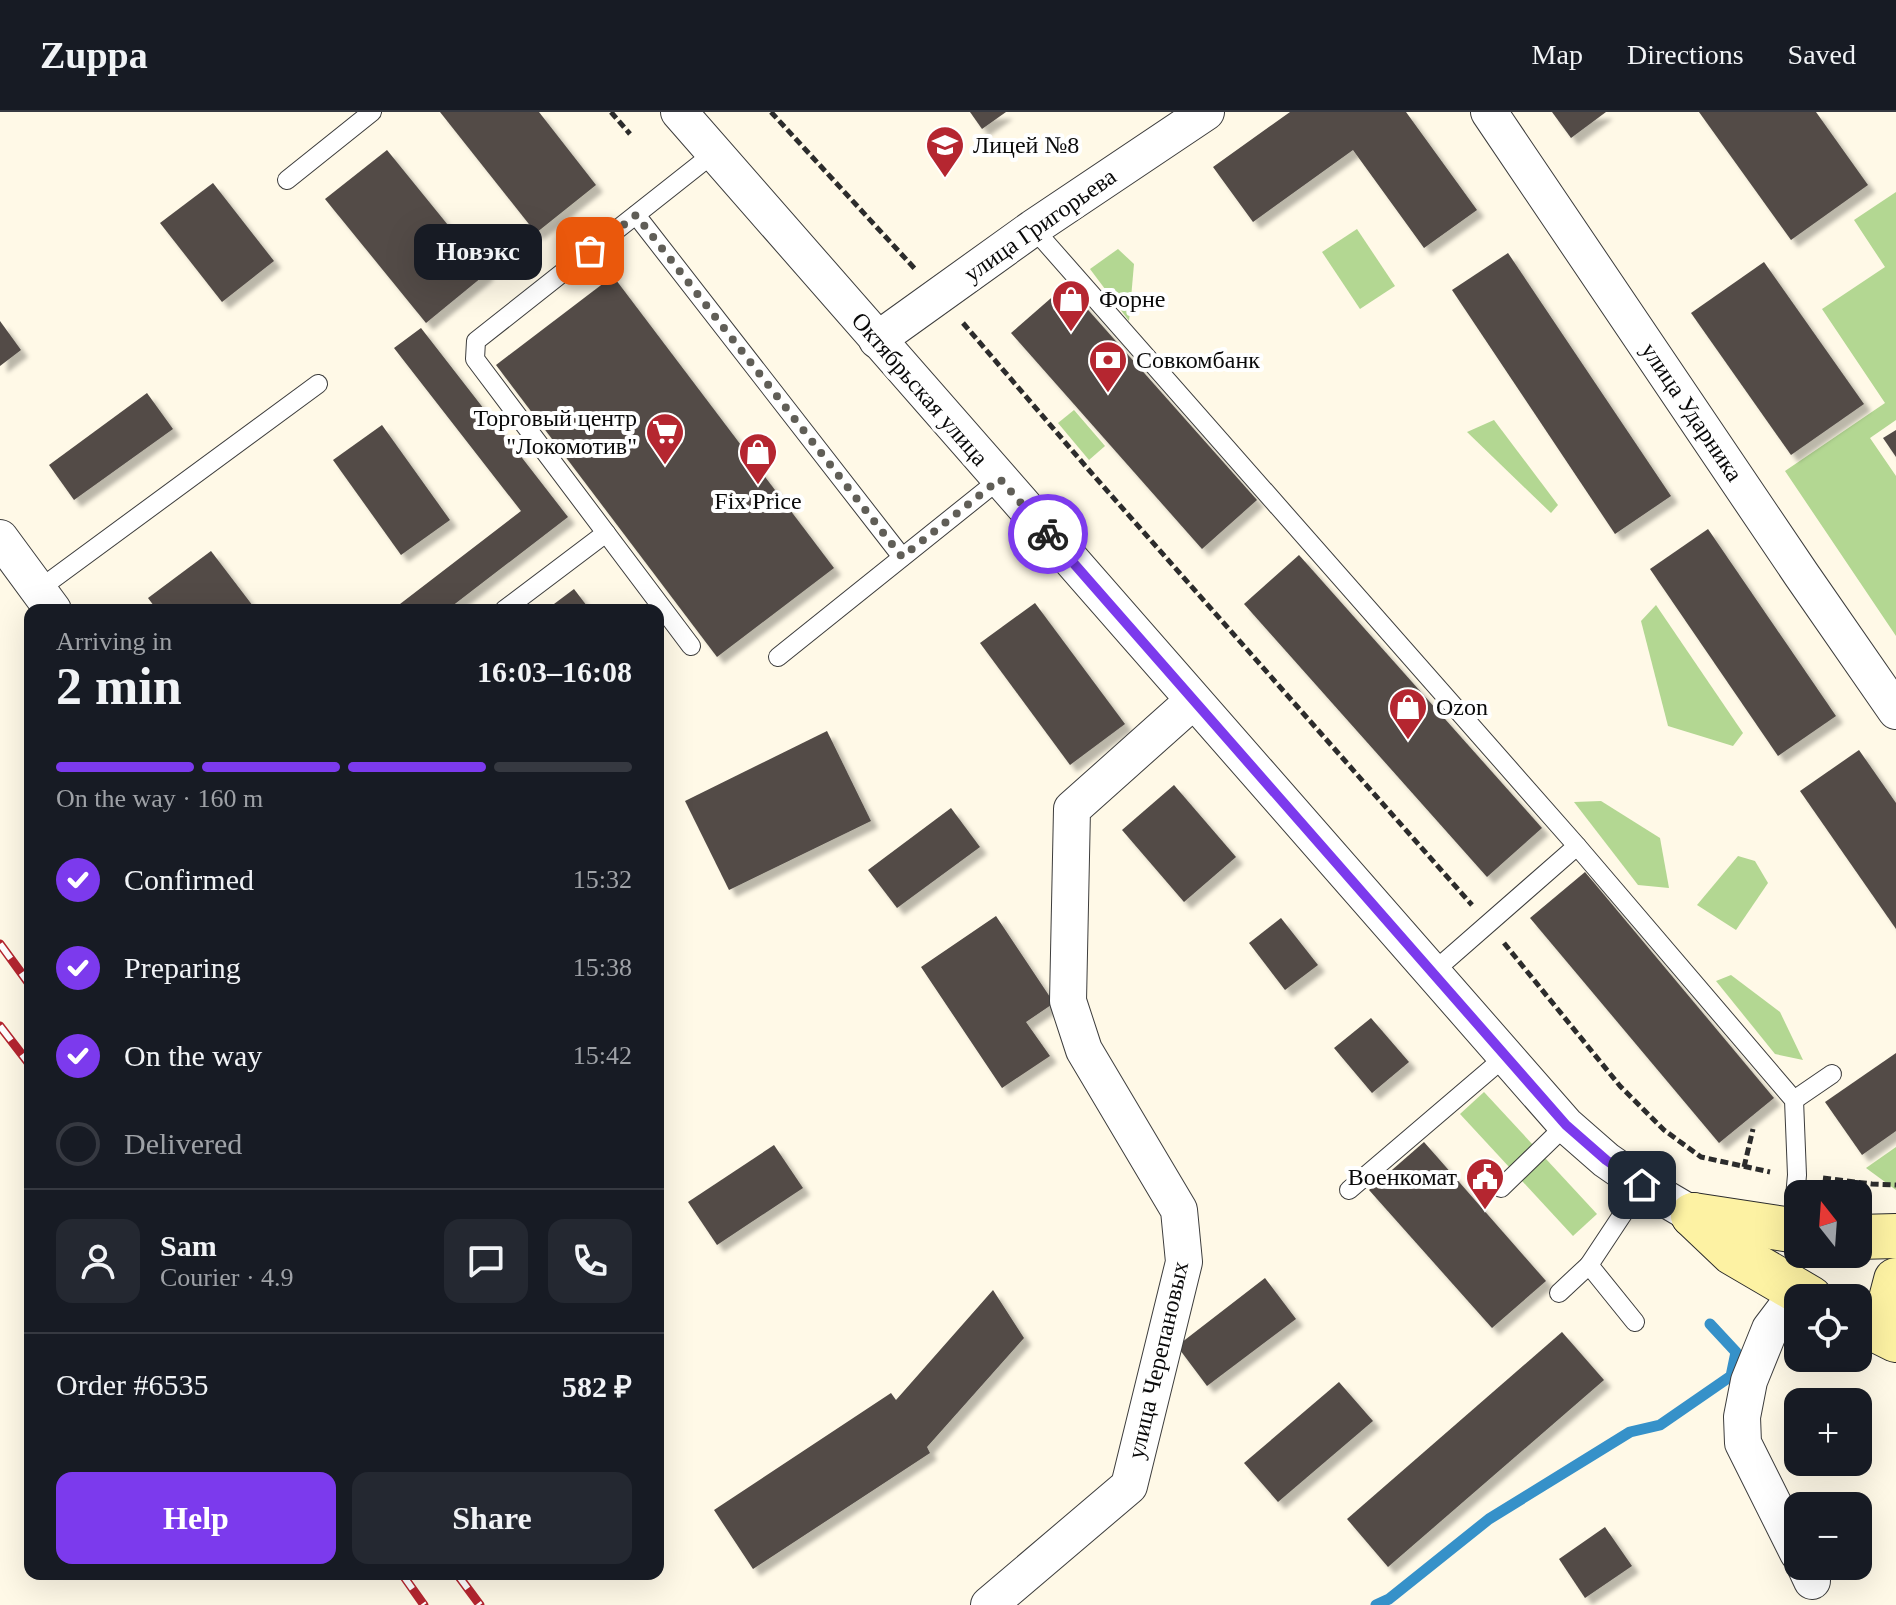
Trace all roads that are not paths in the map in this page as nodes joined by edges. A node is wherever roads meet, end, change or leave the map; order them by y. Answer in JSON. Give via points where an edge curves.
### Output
{"nodes":[{"id":1,"x":372,"y":112,"type":"edge"},
{"id":2,"x":679,"y":112,"type":"edge"},
{"id":3,"x":1206,"y":112,"type":"edge"},
{"id":4,"x":1489,"y":112,"type":"edge"},
{"id":5,"x":714,"y":153,"type":"junction"},
{"id":6,"x":287,"y":180,"type":"dead end"},
{"id":7,"x":636,"y":215,"type":"junction"},
{"id":8,"x":1033,"y":228,"type":"junction"},
{"id":9,"x":877,"y":340,"type":"junction"},
{"id":10,"x":318,"y":384,"type":"dead end"},
{"id":11,"x":1000,"y":479,"type":"junction"},
{"id":12,"x":606,"y":533,"type":"junction"},
{"id":13,"x":0,"y":538,"type":"edge"},
{"id":14,"x":902,"y":557,"type":"junction"},
{"id":15,"x":46,"y":600,"type":"edge"},
{"id":16,"x":512,"y":604,"type":"edge"},
{"id":17,"x":659,"y":604,"type":"edge"},
{"id":18,"x":664,"y":610,"type":"edge"},
{"id":19,"x":691,"y":646,"type":"dead end"},
{"id":20,"x":778,"y":657,"type":"dead end"},
{"id":21,"x":1193,"y":701,"type":"junction"},
{"id":22,"x":1896,"y":711,"type":"edge"},
{"id":23,"x":1577,"y":846,"type":"junction"},
{"id":24,"x":1433,"y":972,"type":"junction"},
{"id":25,"x":1506,"y":1056,"type":"junction"},
{"id":26,"x":1832,"y":1074,"type":"dead end"},
{"id":27,"x":1794,"y":1100,"type":"junction"},
{"id":28,"x":1566,"y":1125,"type":"junction"},
{"id":29,"x":1797,"y":1180,"type":"edge"},
{"id":30,"x":1642,"y":1185,"type":"junction"},
{"id":31,"x":1501,"y":1188,"type":"dead end"},
{"id":32,"x":1349,"y":1190,"type":"dead end"},
{"id":33,"x":1693,"y":1215,"type":"junction"},
{"id":34,"x":1784,"y":1228,"type":"edge"},
{"id":35,"x":1896,"y":1236,"type":"edge"},
{"id":36,"x":1872,"y":1237,"type":"edge"},
{"id":37,"x":1589,"y":1265,"type":"junction"},
{"id":38,"x":1896,"y":1280,"type":"edge"},
{"id":39,"x":1785,"y":1284,"type":"edge"},
{"id":40,"x":1559,"y":1293,"type":"dead end"},
{"id":41,"x":1896,"y":1308,"type":"edge"},
{"id":42,"x":1784,"y":1315,"type":"edge"},
{"id":43,"x":1635,"y":1322,"type":"dead end"},
{"id":44,"x":1872,"y":1328,"type":"edge"},
{"id":45,"x":1896,"y":1340,"type":"edge"},
{"id":46,"x":1784,"y":1525,"type":"edge"},
{"id":47,"x":989,"y":1605,"type":"edge"}],
"edges":[{"from":1,"to":6,"type":"lane"},
{"from":2,"to":5,"type":"street","name":"Октябрьская улица"},
{"from":3,"to":8,"type":"street","name":"улица Григорьева"},
{"from":4,"to":22,"type":"street","name":"улица Ударника"},
{"from":5,"to":7,"type":"lane"},
{"from":5,"to":9,"type":"street","name":"Октябрьская улица"},
{"from":7,"to":12,"type":"lane","via":[[476,341],[475,359]]},
{"from":7,"to":14,"type":"lane"},
{"from":8,"to":9,"type":"street","name":"улица Григорьева"},
{"from":8,"to":23,"type":"lane"},
{"from":9,"to":11,"type":"street","name":"Октябрьская улица"},
{"from":10,"to":15,"type":"lane"},
{"from":11,"to":14,"type":"lane"},
{"from":11,"to":21,"type":"street","name":"Октябрьская улица"},
{"from":12,"to":16,"type":"lane"},
{"from":12,"to":17,"type":"lane"},
{"from":13,"to":15,"type":"street"},
{"from":14,"to":20,"type":"lane"},
{"from":18,"to":19,"type":"lane"},
{"from":21,"to":24,"type":"street","name":"Октябрьская улица"},
{"from":21,"to":47,"type":"street","name":"улица Черепановых","via":[[1072,809],[1068,987],[1084,1050],[1179,1210],[1184,1262],[1129,1486]]},
{"from":23,"to":24,"type":"lane"},
{"from":23,"to":27,"type":"lane"},
{"from":24,"to":25,"type":"street","name":"Октябрьская улица"},
{"from":25,"to":28,"type":"street","name":"Октябрьская улица"},
{"from":25,"to":32,"type":"lane"},
{"from":26,"to":27,"type":"lane"},
{"from":27,"to":29,"type":"lane"},
{"from":28,"to":30,"type":"street","name":"Октябрьская улица"},
{"from":28,"to":31,"type":"lane"},
{"from":30,"to":33,"type":"street","name":"Октябрьская улица"},
{"from":30,"to":37,"type":"lane"},
{"from":33,"to":34,"type":"street","name":"Октябрьская улица"},
{"from":33,"to":39,"type":"street","name":"Октябрьская улица","via":[[1733,1253]]},
{"from":35,"to":36,"type":"street"},
{"from":37,"to":40,"type":"lane"},
{"from":37,"to":43,"type":"lane"},
{"from":38,"to":41,"type":"street","via":[[1891,1299]]},
{"from":42,"to":46,"type":"street","via":[[1770,1329],[1749,1381],[1742,1417],[1743,1443]]},
{"from":44,"to":45,"type":"street"}]}
